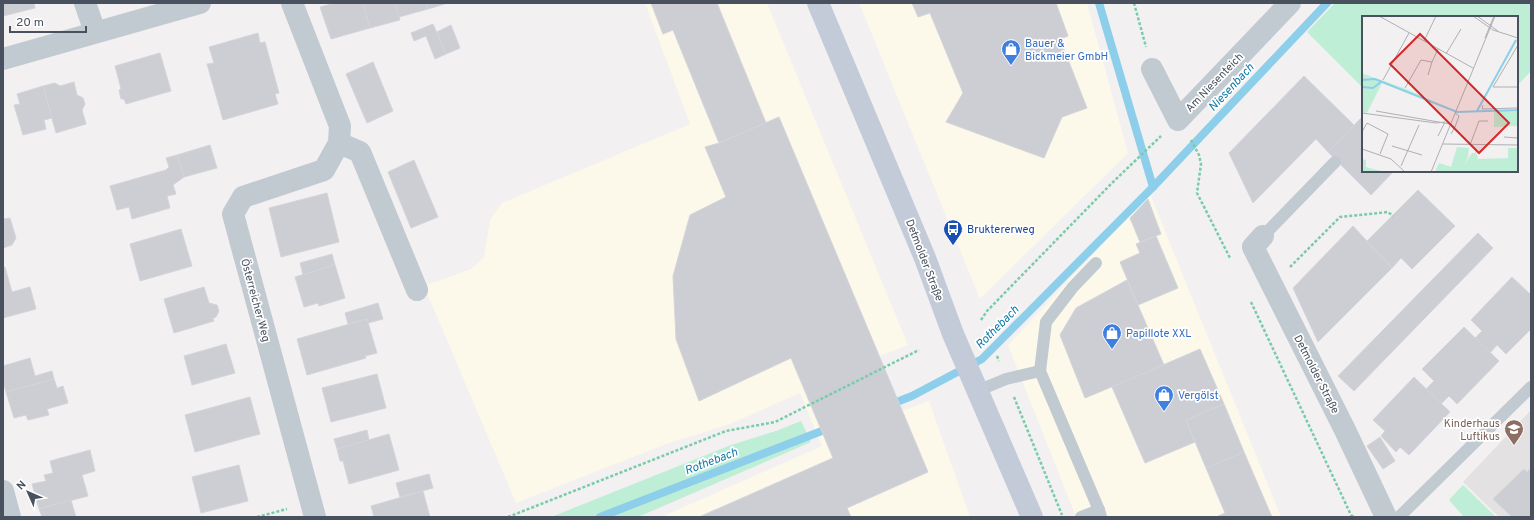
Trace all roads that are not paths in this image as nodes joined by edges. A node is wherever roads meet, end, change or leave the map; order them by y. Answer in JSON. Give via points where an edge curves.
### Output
{"nodes":[{"id":1,"x":85,"y":3,"type":"edge"},
{"id":2,"x":200,"y":3,"type":"edge"},
{"id":3,"x":292,"y":3,"type":"edge"},
{"id":4,"x":818,"y":3,"type":"edge"},
{"id":5,"x":1290,"y":3,"type":"edge"},
{"id":6,"x":95,"y":32,"type":"junction"},
{"id":7,"x":3,"y":59,"type":"edge"},
{"id":8,"x":1152,"y":69,"type":"road end"},
{"id":9,"x":339,"y":143,"type":"junction"},
{"id":10,"x":1335,"y":162,"type":"dead end"},
{"id":11,"x":1264,"y":236,"type":"joint"},
{"id":12,"x":1096,"y":264,"type":"dead end"},
{"id":13,"x":417,"y":290,"type":"dead end"},
{"id":14,"x":1040,"y":371,"type":"junction"},
{"id":15,"x":970,"y":375,"type":"junction"},
{"id":16,"x":1531,"y":387,"type":"edge"},
{"id":17,"x":3,"y":491,"type":"edge"},
{"id":18,"x":313,"y":510,"type":"edge"},
{"id":19,"x":1100,"y":514,"type":"edge"},
{"id":20,"x":10,"y":517,"type":"edge"},
{"id":21,"x":1032,"y":517,"type":"edge"},
{"id":22,"x":1081,"y":517,"type":"edge"},
{"id":23,"x":1386,"y":517,"type":"edge"},
{"id":24,"x":1399,"y":517,"type":"edge"}],
"edges":[{"from":1,"to":6,"type":"street"},
{"from":2,"to":6,"type":"street"},
{"from":3,"to":9,"type":"street","name":"Österreicher Weg","via":[[340,126]]},
{"from":4,"to":15,"type":"main road","name":"Detmolder Straße","via":[[925,258]]},
{"from":5,"to":8,"type":"street","name":"Am Niesenteich","via":[[1178,120]]},
{"from":6,"to":7,"type":"street"},
{"from":9,"to":13,"type":"street","via":[[360,152]]},
{"from":9,"to":18,"type":"street","name":"Österreicher Weg","via":[[324,170],[243,196],[232,214]]},
{"from":10,"to":11,"type":"lane"},
{"from":11,"to":23,"type":"street","name":"Detmolder Straße","via":[[1253,247]]},
{"from":12,"to":14,"type":"lane","via":[[1073,287],[1046,322]]},
{"from":14,"to":15,"type":"lane","via":[[1006,379]]},
{"from":14,"to":19,"type":"lane"},
{"from":15,"to":21,"type":"main road","name":"Detmolder Straße"},
{"from":16,"to":24,"type":"lane"},
{"from":17,"to":20,"type":"street"},
{"from":19,"to":22,"type":"lane"}]}
